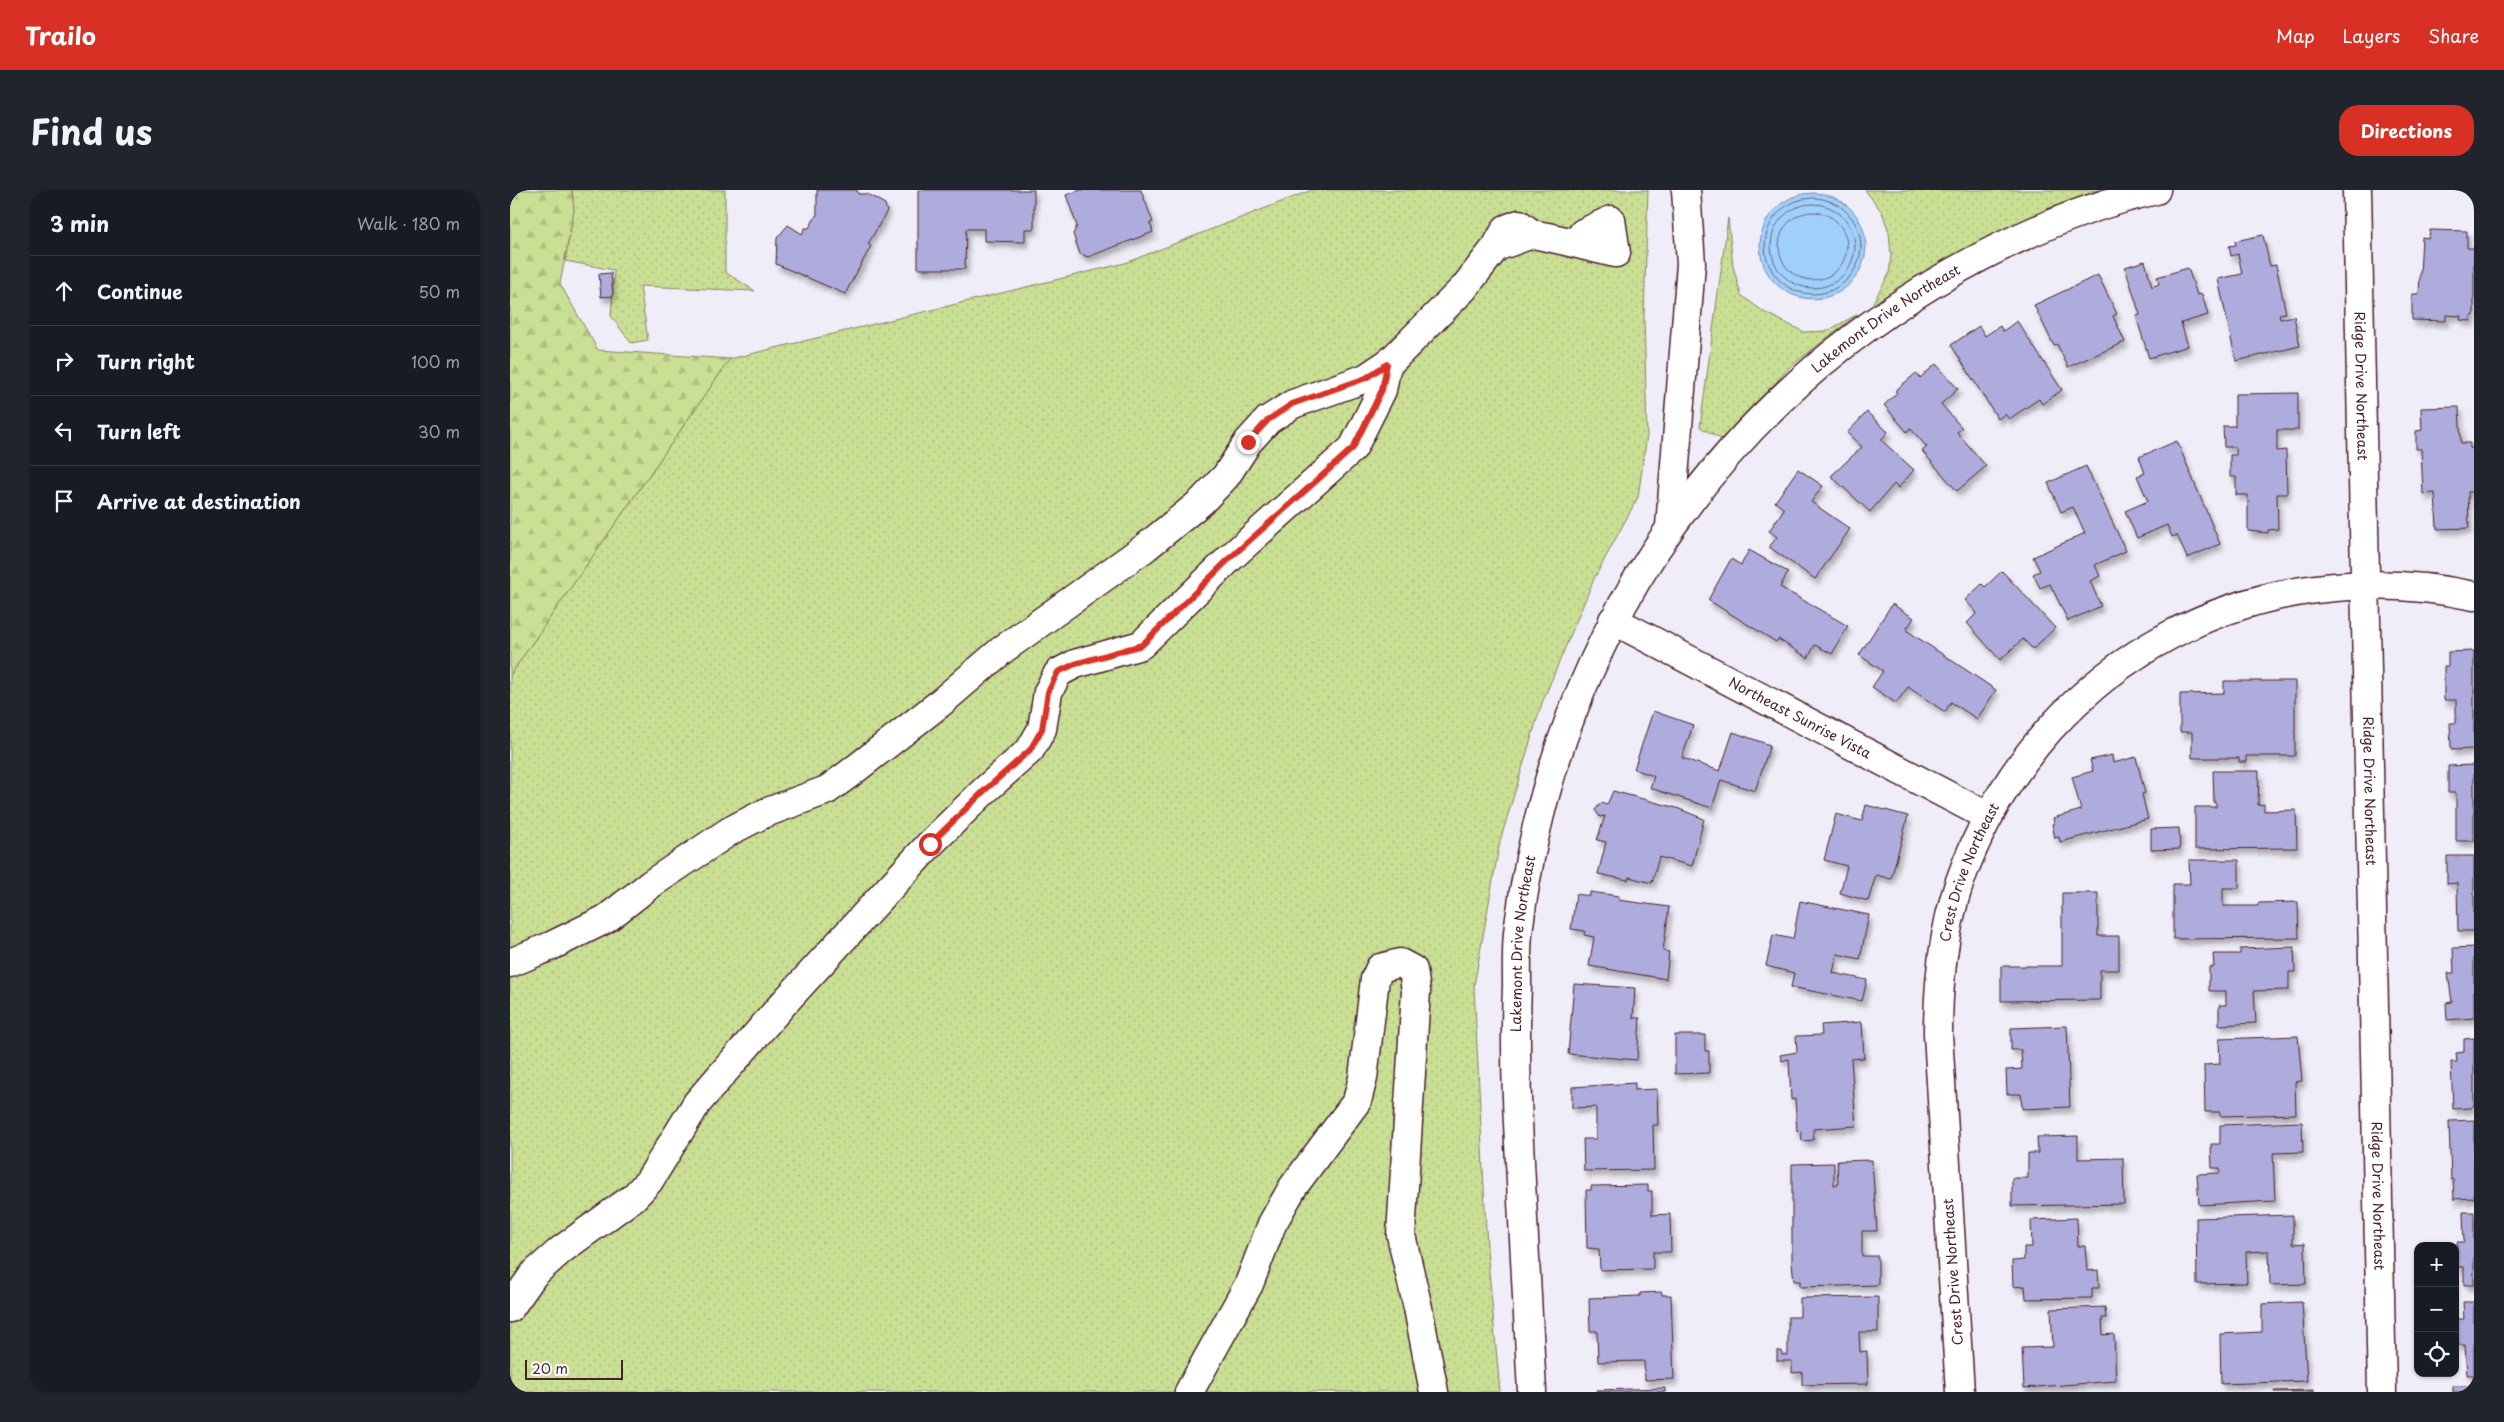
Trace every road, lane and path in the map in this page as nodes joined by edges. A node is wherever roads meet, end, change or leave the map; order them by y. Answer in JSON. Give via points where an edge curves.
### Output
{"nodes":[{"id":1,"x":1686,"y":190,"type":"edge"},
{"id":2,"x":2156,"y":190,"type":"edge"},
{"id":3,"x":2356,"y":190,"type":"edge"},
{"id":4,"x":1581,"y":244,"type":"dead end"},
{"id":5,"x":1387,"y":364,"type":"junction"},
{"id":6,"x":1670,"y":527,"type":"junction"},
{"id":7,"x":2366,"y":584,"type":"junction"},
{"id":8,"x":2474,"y":596,"type":"edge"},
{"id":9,"x":1613,"y":620,"type":"junction"},
{"id":10,"x":1988,"y":816,"type":"junction"},
{"id":11,"x":510,"y":963,"type":"edge"},
{"id":12,"x":510,"y":1308,"type":"edge"},
{"id":13,"x":1189,"y":1392,"type":"edge"},
{"id":14,"x":1434,"y":1392,"type":"edge"},
{"id":15,"x":1532,"y":1392,"type":"edge"},
{"id":16,"x":1960,"y":1392,"type":"edge"},
{"id":17,"x":2382,"y":1392,"type":"edge"}],
"edges":[{"from":1,"to":6,"type":"street","name":"Lakemont Drive Northeast","via":[[1691,264]]},
{"from":2,"to":6,"type":"street","name":"Lakemont Drive Northeast","via":[[2078,214],[2016,240],[1966,264],[1896,306],[1825,359],[1773,406],[1718,464]]},
{"from":3,"to":7,"type":"street","name":"Ridge Drive Northeast"},
{"from":4,"to":5,"type":"street","via":[[1532,234],[1519,224],[1506,229],[1464,288]]},
{"from":5,"to":11,"type":"street","via":[[1366,378],[1292,404],[1268,420],[1248,442],[1226,476],[1201,502],[1146,548],[1002,650],[939,704],[827,790],[765,813],[730,831],[606,919]]},
{"from":5,"to":12,"type":"street","via":[[1382,390],[1353,448],[1230,558],[1142,645],[1058,672],[1048,692],[1042,729],[1030,750],[930,844],[777,1011],[697,1103],[644,1186],[534,1274]]},
{"from":6,"to":9,"type":"street","name":"Lakemont Drive Northeast"},
{"from":7,"to":8,"type":"street","name":"Crest Drive Northeast","via":[[2408,585]]},
{"from":7,"to":10,"type":"street","name":"Crest Drive Northeast","via":[[2304,589],[2258,599],[2188,625],[2131,657],[2097,682],[2062,715],[2025,757]]},
{"from":7,"to":17,"type":"street","name":"Ridge Drive Northeast"},
{"from":9,"to":10,"type":"street","name":"Northeast Sunrise Vista"},
{"from":9,"to":15,"type":"street","name":"Lakemont Drive Northeast","via":[[1566,725],[1546,787],[1518,928],[1514,1062]]},
{"from":10,"to":16,"type":"street","name":"Crest Drive Northeast","via":[[1965,866],[1954,900],[1944,940],[1938,987],[1938,1034]]},
{"from":13,"to":14,"type":"street","via":[[1249,1284],[1272,1224],[1293,1187],[1357,1101],[1363,1078],[1375,979],[1380,968],[1400,963],[1413,970],[1416,991],[1401,1235]]}]}
